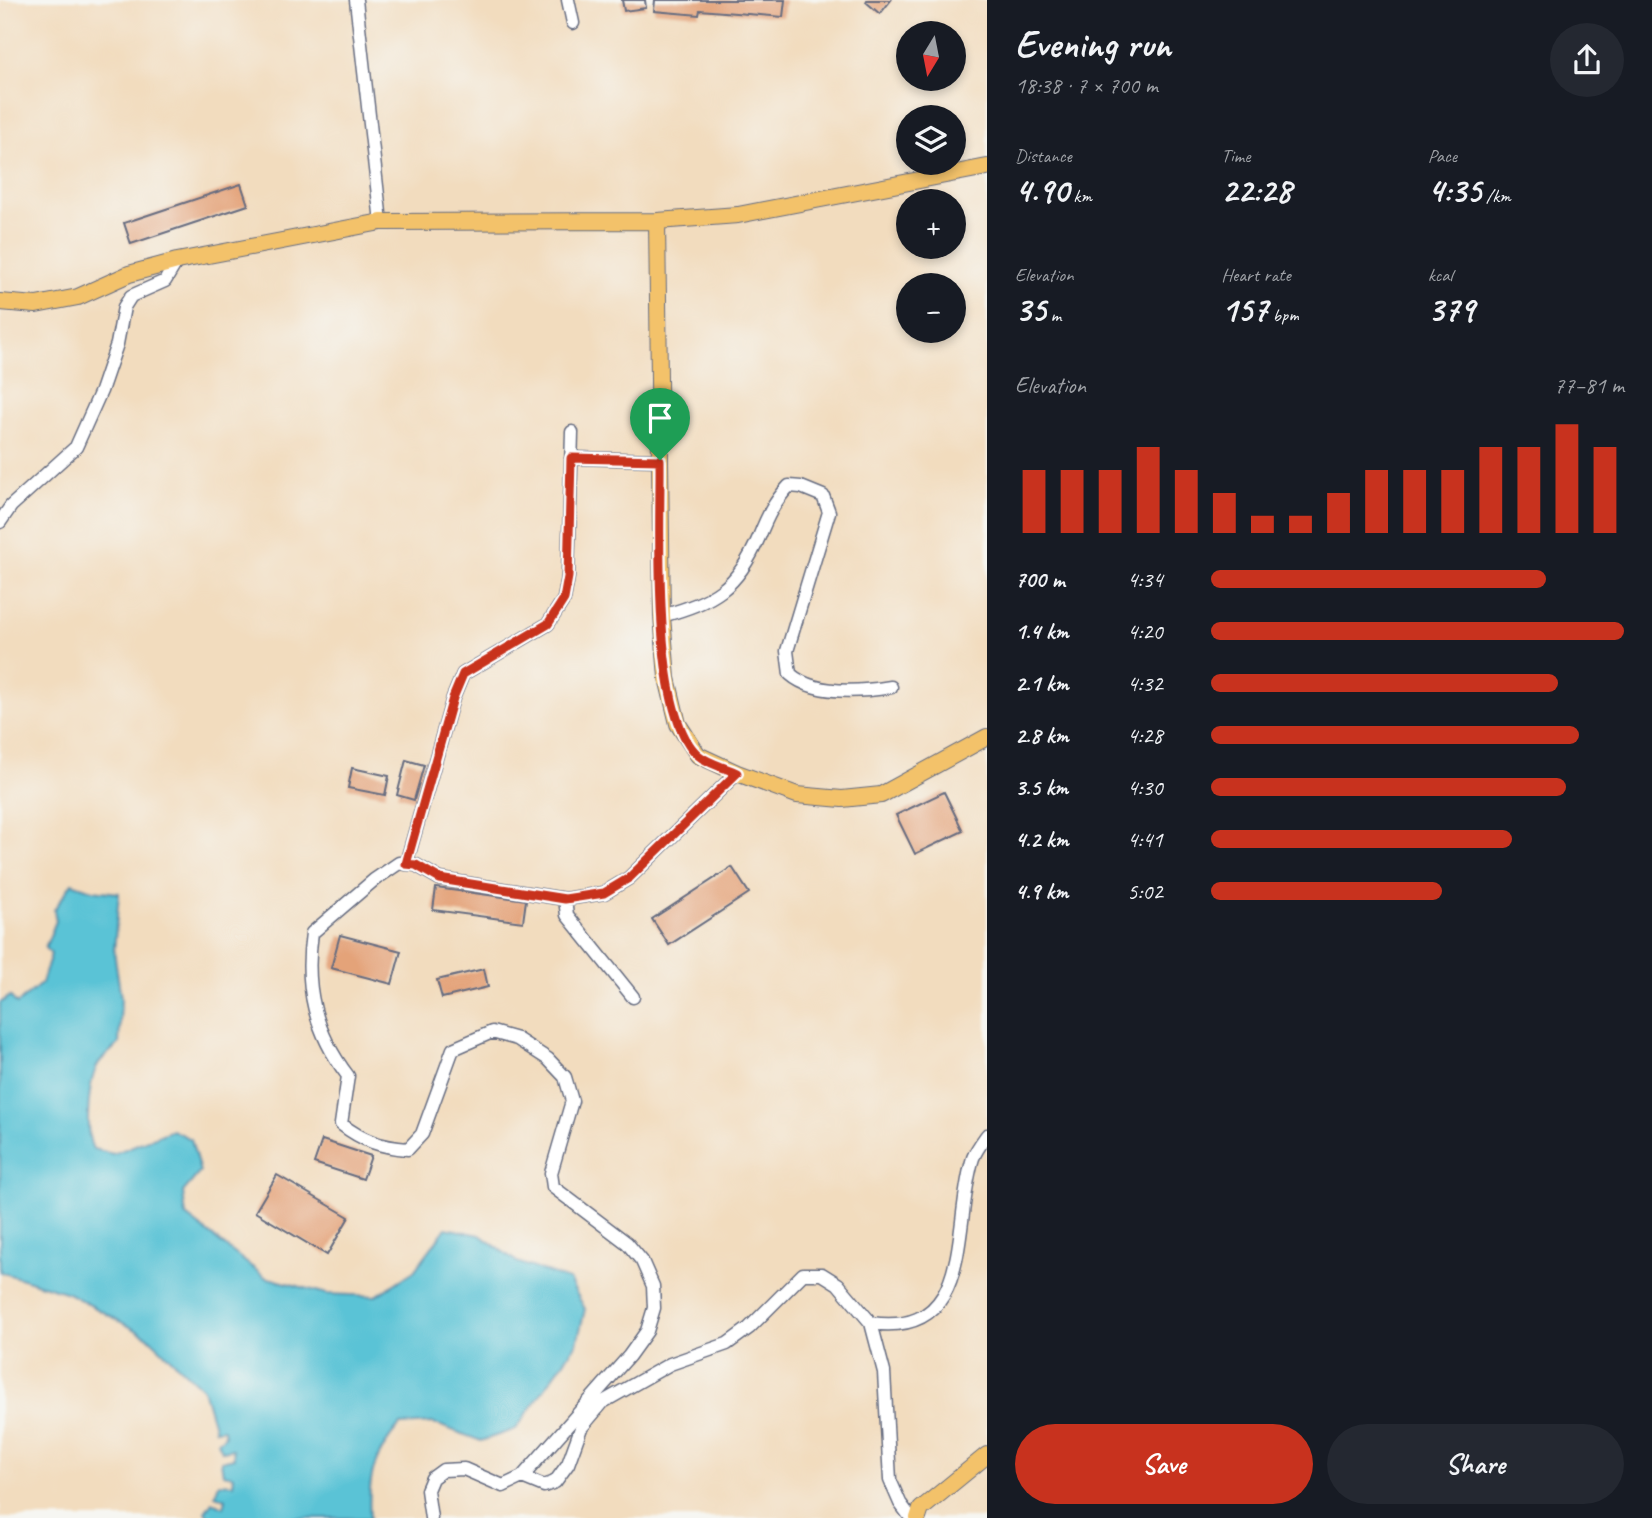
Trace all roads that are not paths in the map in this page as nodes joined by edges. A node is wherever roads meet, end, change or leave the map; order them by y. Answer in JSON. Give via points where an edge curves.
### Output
{"nodes":[{"id":1,"x":356,"y":0,"type":"edge"},
{"id":2,"x":568,"y":0,"type":"edge"},
{"id":3,"x":573,"y":23,"type":"dead end"},
{"id":4,"x":987,"y":167,"type":"edge"},
{"id":5,"x":657,"y":221,"type":"junction"},
{"id":6,"x":381,"y":222,"type":"junction"},
{"id":7,"x":177,"y":261,"type":"junction"},
{"id":8,"x":0,"y":302,"type":"edge"},
{"id":9,"x":572,"y":432,"type":"dead end"},
{"id":10,"x":571,"y":458,"type":"junction"},
{"id":11,"x":660,"y":460,"type":"junction"},
{"id":12,"x":0,"y":522,"type":"edge"},
{"id":13,"x":662,"y":616,"type":"junction"},
{"id":14,"x":891,"y":687,"type":"dead end"},
{"id":15,"x":987,"y":737,"type":"edge"},
{"id":16,"x":737,"y":773,"type":"junction"},
{"id":17,"x":406,"y":864,"type":"junction"},
{"id":18,"x":565,"y":899,"type":"junction"},
{"id":19,"x":633,"y":997,"type":"dead end"},
{"id":20,"x":987,"y":1135,"type":"edge"},
{"id":21,"x":871,"y":1323,"type":"junction"},
{"id":22,"x":987,"y":1455,"type":"edge"},
{"id":23,"x":522,"y":1477,"type":"junction"},
{"id":24,"x":431,"y":1518,"type":"edge"},
{"id":25,"x":911,"y":1518,"type":"edge"},
{"id":26,"x":918,"y":1518,"type":"edge"}],
"edges":[{"from":1,"to":6,"type":"street"},
{"from":2,"to":3,"type":"street"},
{"from":4,"to":5,"type":"main road","via":[[738,215]]},
{"from":5,"to":6,"type":"main road"},
{"from":5,"to":11,"type":"main road"},
{"from":6,"to":7,"type":"main road"},
{"from":7,"to":8,"type":"main road","via":[[129,274],[78,297],[36,305]]},
{"from":7,"to":12,"type":"street","via":[[165,281],[131,296],[124,307],[101,391],[76,447],[10,506]]},
{"from":9,"to":10,"type":"street"},
{"from":10,"to":11,"type":"street"},
{"from":10,"to":17,"type":"street","via":[[564,599],[548,624],[463,674]]},
{"from":11,"to":13,"type":"main road"},
{"from":13,"to":14,"type":"street","via":[[716,597],[736,579],[774,501],[789,486],[801,487],[823,496],[829,512],[787,651],[790,674],[797,681],[858,692]]},
{"from":13,"to":16,"type":"main road","via":[[667,678],[678,724],[698,755]]},
{"from":15,"to":16,"type":"main road","via":[[881,794],[842,799],[797,795]]},
{"from":16,"to":18,"type":"street","via":[[629,878],[604,893]]},
{"from":17,"to":18,"type":"street","via":[[440,879]]},
{"from":17,"to":23,"type":"street","via":[[399,863],[374,880],[312,933],[308,958],[314,1015],[348,1076],[341,1124],[381,1147],[408,1149],[422,1134],[453,1049],[492,1032],[517,1039],[565,1076],[572,1101],[551,1173],[553,1187],[626,1243],[642,1261],[653,1286],[654,1308],[647,1331]]},
{"from":18,"to":19,"type":"street","via":[[566,915]]},
{"from":20,"to":21,"type":"street","via":[[974,1156],[956,1269],[942,1302],[895,1326]]},
{"from":21,"to":23,"type":"street","via":[[838,1284],[822,1274],[803,1275],[727,1344],[670,1364],[603,1402],[580,1428],[568,1464],[555,1482],[544,1486]]},
{"from":21,"to":25,"type":"street","via":[[884,1372],[890,1480]]},
{"from":22,"to":26,"type":"main road","via":[[921,1509]]},
{"from":23,"to":24,"type":"street","via":[[503,1486],[464,1469],[443,1470],[432,1478],[427,1490]]}]}
